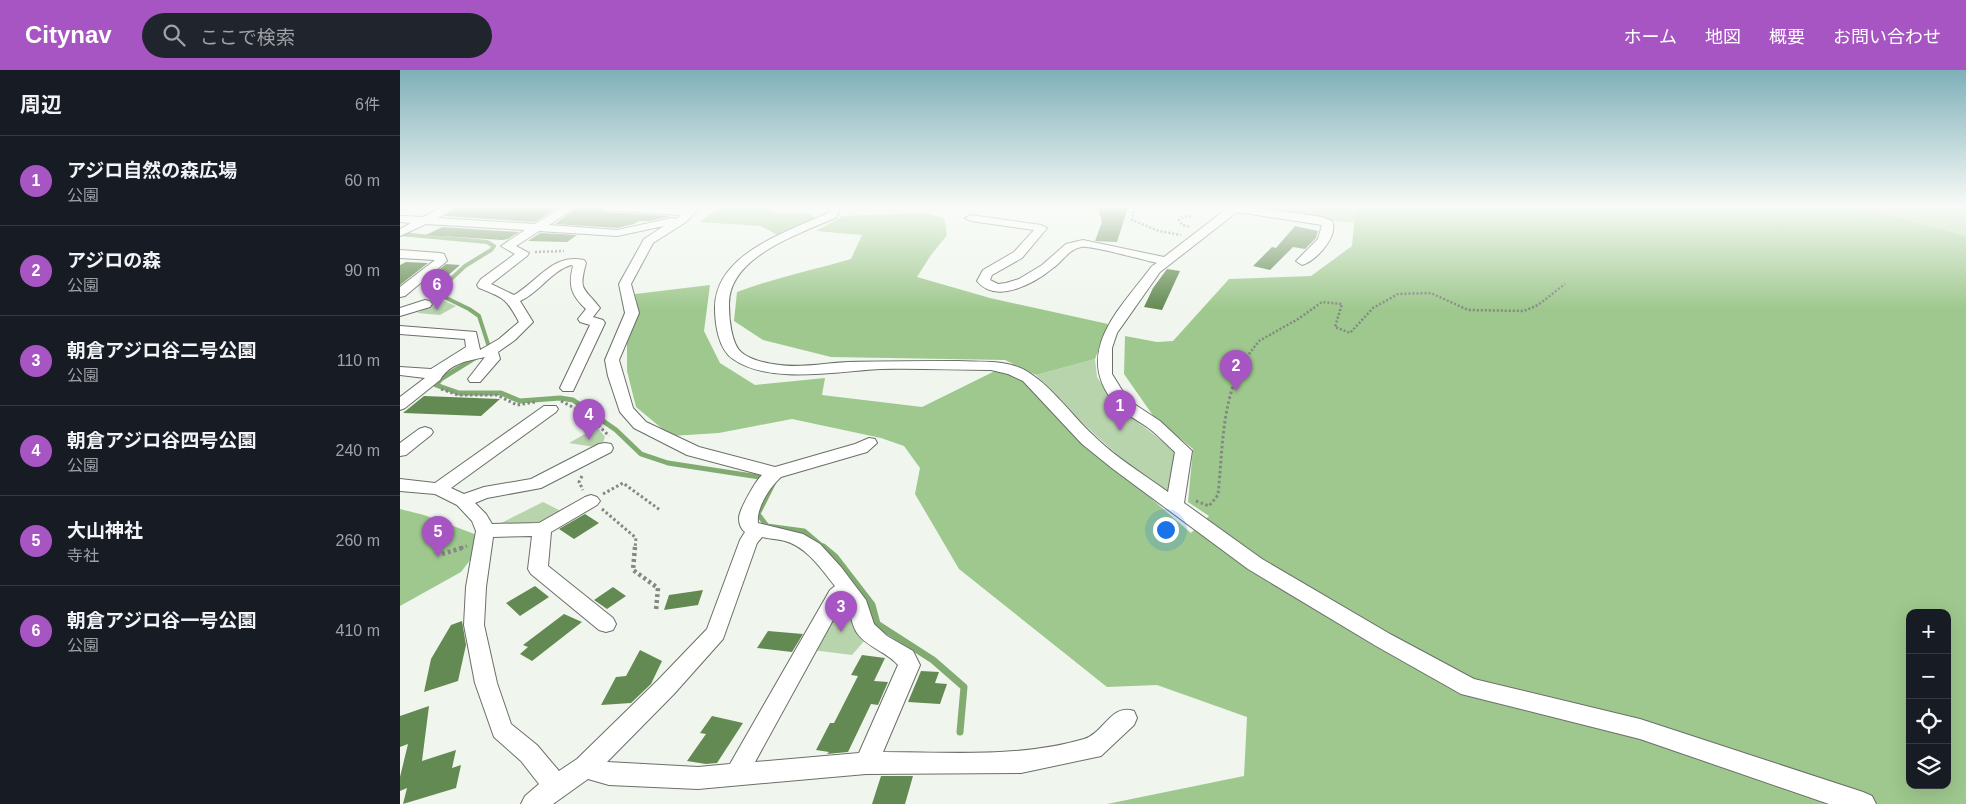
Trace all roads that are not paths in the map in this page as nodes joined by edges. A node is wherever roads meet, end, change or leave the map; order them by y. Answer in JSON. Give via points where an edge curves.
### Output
{"nodes":[{"id":1,"x":515,"y":241,"type":"edge"},
{"id":2,"x":648,"y":241,"type":"edge"},
{"id":3,"x":776,"y":241,"type":"edge"},
{"id":4,"x":1032,"y":241,"type":"edge"},
{"id":5,"x":1191,"y":241,"type":"edge"},
{"id":6,"x":1321,"y":241,"type":"edge"},
{"id":7,"x":400,"y":254,"type":"edge"},
{"id":8,"x":1302,"y":261,"type":"dead end"},
{"id":9,"x":1166,"y":262,"type":"junction"},
{"id":10,"x":400,"y":293,"type":"edge"},
{"id":11,"x":513,"y":300,"type":"junction"},
{"id":12,"x":425,"y":304,"type":"dead end"},
{"id":13,"x":400,"y":312,"type":"edge"},
{"id":14,"x":400,"y":330,"type":"edge"},
{"id":15,"x":489,"y":352,"type":"junction"},
{"id":16,"x":469,"y":355,"type":"junction"},
{"id":17,"x":400,"y":371,"type":"edge"},
{"id":18,"x":434,"y":374,"type":"junction"},
{"id":19,"x":476,"y":380,"type":"dead end"},
{"id":20,"x":568,"y":388,"type":"dead end"},
{"id":21,"x":400,"y":405,"type":"edge"},
{"id":22,"x":550,"y":409,"type":"dead end"},
{"id":23,"x":425,"y":432,"type":"dead end"},
{"id":24,"x":869,"y":443,"type":"dead end"},
{"id":25,"x":605,"y":448,"type":"dead end"},
{"id":26,"x":400,"y":451,"type":"edge"},
{"id":27,"x":775,"y":473,"type":"junction"},
{"id":28,"x":400,"y":485,"type":"edge"},
{"id":29,"x":438,"y":489,"type":"junction"},
{"id":30,"x":591,"y":500,"type":"road end"},
{"id":31,"x":463,"y":501,"type":"junction"},
{"id":32,"x":1184,"y":502,"type":"junction"},
{"id":33,"x":542,"y":529,"type":"junction"},
{"id":34,"x":758,"y":531,"type":"junction"},
{"id":35,"x":484,"y":536,"type":"junction"},
{"id":36,"x":847,"y":588,"type":"junction"},
{"id":37,"x":606,"y":624,"type":"dead end"},
{"id":38,"x":1126,"y":718,"type":"dead end"},
{"id":39,"x":866,"y":763,"type":"junction"},
{"id":40,"x":586,"y":767,"type":"junction"},
{"id":41,"x":740,"y":774,"type":"junction"},
{"id":42,"x":556,"y":786,"type":"junction"},
{"id":43,"x":534,"y":804,"type":"edge"},
{"id":44,"x":1863,"y":804,"type":"edge"}],
"edges":[{"from":1,"to":11,"type":"street","via":[[507,248],[522,252],[483,286]]},
{"from":2,"to":27,"type":"street","via":[[625,284],[632,313],[612,360],[626,409],[640,425],[693,451]]},
{"from":3,"to":32,"type":"street","via":[[750,256],[727,282],[722,300],[722,321],[736,355],[751,363],[781,370],[883,365],[991,366],[1012,370],[1028,378],[1112,460]]},
{"from":4,"to":9,"type":"street","via":[[1015,259],[987,272],[983,281],[988,286],[1013,286],[1047,268],[1069,248],[1084,243]]},
{"from":5,"to":9,"type":"street"},
{"from":6,"to":8,"type":"street"},
{"from":7,"to":10,"type":"street","via":[[440,257],[441,261]]},
{"from":9,"to":32,"type":"street","via":[[1156,269],[1110,333],[1105,348],[1105,374],[1122,403],[1154,424],[1184,450]]},
{"from":11,"to":15,"type":"street","via":[[526,322]]},
{"from":11,"to":20,"type":"street","via":[[558,267],[574,261],[580,263],[574,283],[592,308],[585,319],[598,323]]},
{"from":12,"to":13,"type":"street"},
{"from":14,"to":16,"type":"street","via":[[471,335],[473,348]]},
{"from":15,"to":16,"type":"street"},
{"from":15,"to":19,"type":"street","via":[[492,359]]},
{"from":16,"to":18,"type":"street"},
{"from":17,"to":18,"type":"street"},
{"from":18,"to":21,"type":"street","via":[[435,377]]},
{"from":22,"to":29,"type":"street"},
{"from":23,"to":26,"type":"street"},
{"from":24,"to":27,"type":"street"},
{"from":25,"to":31,"type":"street","via":[[535,484],[484,493]]},
{"from":27,"to":34,"type":"street","via":[[766,482],[748,516],[750,527]]},
{"from":28,"to":29,"type":"street"},
{"from":29,"to":31,"type":"street"},
{"from":30,"to":33,"type":"street"},
{"from":31,"to":35,"type":"street","via":[[480,518]]},
{"from":32,"to":44,"type":"street","via":[[1255,564],[1469,687],[1640,729]]},
{"from":33,"to":35,"type":"street"},
{"from":33,"to":37,"type":"street","via":[[538,568]]},
{"from":34,"to":36,"type":"street","via":[[789,535],[806,543]]},
{"from":34,"to":40,"type":"street","via":[[749,540],[716,633]]},
{"from":35,"to":42,"type":"street","via":[[474,626],[486,683],[502,730],[529,753]]},
{"from":36,"to":39,"type":"street","via":[[859,606],[865,628],[880,642],[905,657],[910,665]]},
{"from":36,"to":41,"type":"street","via":[[837,595],[742,764]]},
{"from":38,"to":39,"type":"street","via":[[1093,748],[1021,762]]},
{"from":39,"to":41,"type":"street"},
{"from":40,"to":41,"type":"street","via":[[609,774],[698,778]]},
{"from":40,"to":42,"type":"street"},
{"from":42,"to":43,"type":"street"}]}
